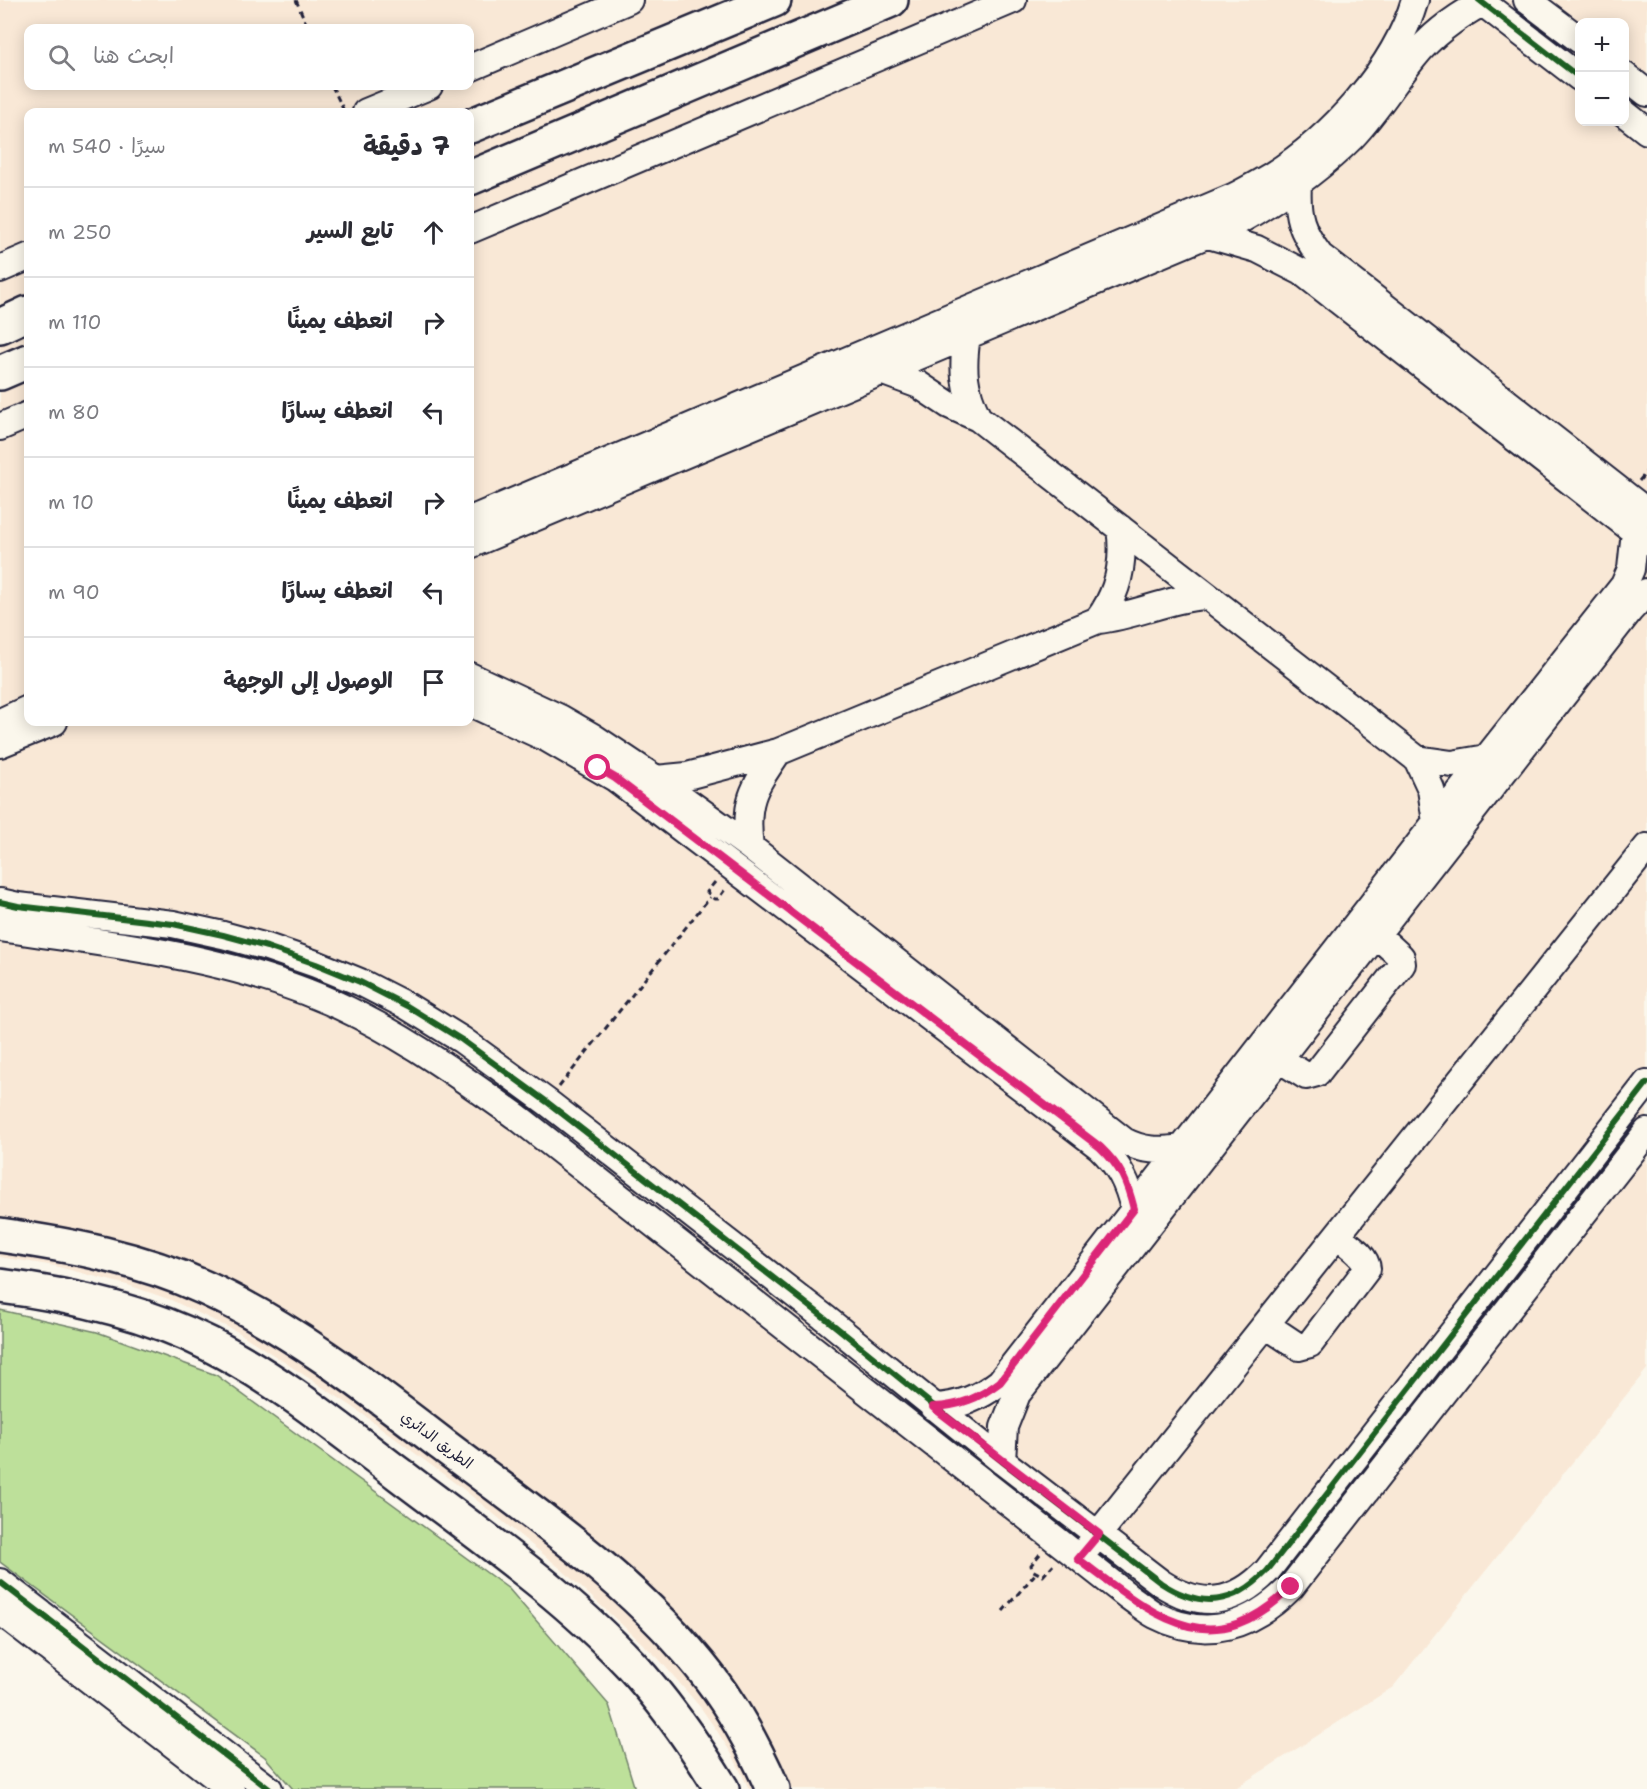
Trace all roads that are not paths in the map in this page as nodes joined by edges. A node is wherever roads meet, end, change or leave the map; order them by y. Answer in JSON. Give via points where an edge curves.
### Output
{"nodes":[{"id":1,"x":629,"y":0,"type":"edge"},
{"id":2,"x":774,"y":0,"type":"edge"},
{"id":3,"x":891,"y":0,"type":"edge"},
{"id":4,"x":1013,"y":0,"type":"edge"},
{"id":5,"x":1415,"y":0,"type":"edge"},
{"id":6,"x":1527,"y":0,"type":"edge"},
{"id":7,"x":1481,"y":1,"type":"edge"},
{"id":8,"x":1575,"y":36,"type":"edge"},
{"id":9,"x":474,"y":66,"type":"edge"},
{"id":10,"x":1575,"y":74,"type":"edge"},
{"id":11,"x":1629,"y":79,"type":"edge"},
{"id":12,"x":419,"y":90,"type":"edge"},
{"id":13,"x":1647,"y":93,"type":"edge"},
{"id":14,"x":376,"y":108,"type":"edge"},
{"id":15,"x":1629,"y":117,"type":"edge"},
{"id":16,"x":474,"y":124,"type":"edge"},
{"id":17,"x":1647,"y":131,"type":"edge"},
{"id":18,"x":474,"y":173,"type":"edge"},
{"id":19,"x":1298,"y":184,"type":"junction"},
{"id":20,"x":474,"y":228,"type":"edge"},
{"id":21,"x":1205,"y":234,"type":"junction"},
{"id":22,"x":24,"y":259,"type":"edge"},
{"id":23,"x":0,"y":269,"type":"edge"},
{"id":24,"x":24,"y":316,"type":"edge"},
{"id":25,"x":0,"y":326,"type":"edge"},
{"id":26,"x":967,"y":335,"type":"junction"},
{"id":27,"x":24,"y":364,"type":"edge"},
{"id":28,"x":881,"y":371,"type":"junction"},
{"id":29,"x":0,"y":373,"type":"edge"},
{"id":30,"x":1473,"y":390,"type":"junction"},
{"id":31,"x":24,"y":417,"type":"edge"},
{"id":32,"x":978,"y":418,"type":"junction"},
{"id":33,"x":0,"y":427,"type":"edge"},
{"id":34,"x":598,"y":478,"type":"junction"},
{"id":35,"x":474,"y":519,"type":"edge"},
{"id":36,"x":1120,"y":528,"type":"junction"},
{"id":37,"x":1643,"y":528,"type":"edge"},
{"id":38,"x":474,"y":543,"type":"edge"},
{"id":39,"x":1647,"y":592,"type":"edge"},
{"id":40,"x":1207,"y":596,"type":"junction"},
{"id":41,"x":1098,"y":620,"type":"junction"},
{"id":42,"x":474,"y":678,"type":"edge"},
{"id":43,"x":474,"y":705,"type":"edge"},
{"id":44,"x":24,"y":711,"type":"edge"},
{"id":45,"x":0,"y":722,"type":"edge"},
{"id":46,"x":44,"y":726,"type":"edge"},
{"id":47,"x":0,"y":744,"type":"edge"},
{"id":48,"x":778,"y":752,"type":"junction"},
{"id":49,"x":1496,"y":758,"type":"junction"},
{"id":50,"x":1417,"y":759,"type":"junction"},
{"id":51,"x":656,"y":779,"type":"junction"},
{"id":52,"x":1436,"y":822,"type":"junction"},
{"id":53,"x":750,"y":847,"type":"junction"},
{"id":54,"x":1647,"y":847,"type":"edge"},
{"id":55,"x":8,"y":916,"type":"edge"},
{"id":56,"x":1377,"y":935,"type":"junction"},
{"id":57,"x":1279,"y":1059,"type":"junction"},
{"id":58,"x":1647,"y":1083,"type":"edge"},
{"id":59,"x":1220,"y":1115,"type":"junction"},
{"id":60,"x":1647,"y":1132,"type":"edge"},
{"id":61,"x":1180,"y":1148,"type":"junction"},
{"id":62,"x":1591,"y":1155,"type":"junction"},
{"id":63,"x":1615,"y":1173,"type":"junction"},
{"id":64,"x":1134,"y":1209,"type":"junction"},
{"id":65,"x":0,"y":1236,"type":"edge"},
{"id":66,"x":1337,"y":1236,"type":"junction"},
{"id":67,"x":0,"y":1286,"type":"edge"},
{"id":68,"x":825,"y":1318,"type":"junction"},
{"id":69,"x":1266,"y":1325,"type":"junction"},
{"id":70,"x":806,"y":1343,"type":"junction"},
{"id":71,"x":933,"y":1407,"type":"junction"},
{"id":72,"x":423,"y":1429,"type":"junction"},
{"id":73,"x":1002,"y":1461,"type":"junction"},
{"id":74,"x":392,"y":1469,"type":"junction"},
{"id":75,"x":1099,"y":1534,"type":"junction"},
{"id":76,"x":1078,"y":1559,"type":"junction"},
{"id":77,"x":0,"y":1582,"type":"edge"},
{"id":78,"x":0,"y":1611,"type":"edge"},
{"id":79,"x":668,"y":1630,"type":"junction"},
{"id":80,"x":631,"y":1665,"type":"junction"},
{"id":81,"x":231,"y":1789,"type":"edge"},
{"id":82,"x":269,"y":1789,"type":"edge"},
{"id":83,"x":722,"y":1789,"type":"edge"},
{"id":84,"x":773,"y":1789,"type":"edge"}],
"edges":[{"from":1,"to":9,"type":"street"},
{"from":2,"to":16,"type":"main road"},
{"from":3,"to":18,"type":"main road"},
{"from":4,"to":20,"type":"street"},
{"from":5,"to":34,"type":"street","via":[[1400,38],[1367,88],[1340,120],[1272,176]]},
{"from":6,"to":8,"type":"street"},
{"from":7,"to":10,"type":"street"},
{"from":7,"to":19,"type":"street","via":[[1434,36],[1353,136]]},
{"from":11,"to":13,"type":"street"},
{"from":12,"to":14,"type":"street"},
{"from":15,"to":17,"type":"street"},
{"from":19,"to":21,"type":"street","via":[[1238,222]]},
{"from":19,"to":30,"type":"street","via":[[1300,223],[1320,256]]},
{"from":21,"to":26,"type":"street"},
{"from":21,"to":30,"type":"street","via":[[1257,249],[1302,272]]},
{"from":22,"to":23,"type":"street"},
{"from":24,"to":25,"type":"main road"},
{"from":26,"to":28,"type":"street"},
{"from":26,"to":32,"type":"street","via":[[965,387]]},
{"from":27,"to":29,"type":"main road"},
{"from":28,"to":32,"type":"street","via":[[919,385]]},
{"from":28,"to":34,"type":"street"},
{"from":30,"to":37,"type":"street"},
{"from":31,"to":33,"type":"street"},
{"from":32,"to":36,"type":"street"},
{"from":34,"to":35,"type":"street"},
{"from":34,"to":38,"type":"street"},
{"from":36,"to":40,"type":"street"},
{"from":36,"to":41,"type":"street","via":[[1120,575],[1109,605]]},
{"from":37,"to":49,"type":"street","via":[[1624,585]]},
{"from":39,"to":49,"type":"street"},
{"from":40,"to":41,"type":"street"},
{"from":40,"to":50,"type":"street"},
{"from":41,"to":48,"type":"street"},
{"from":42,"to":51,"type":"street","via":[[560,718]]},
{"from":43,"to":64,"type":"street","via":[[548,739],[615,778],[1062,1118],[1112,1158],[1128,1185]]},
{"from":44,"to":45,"type":"street"},
{"from":46,"to":47,"type":"street"},
{"from":48,"to":51,"type":"street","via":[[698,773]]},
{"from":48,"to":53,"type":"street","via":[[753,790],[748,809]]},
{"from":49,"to":50,"type":"street","via":[[1452,764]]},
{"from":49,"to":52,"type":"street"},
{"from":49,"to":56,"type":"street"},
{"from":50,"to":52,"type":"street","via":[[1431,789]]},
{"from":51,"to":53,"type":"street"},
{"from":52,"to":59,"type":"street"},
{"from":53,"to":61,"type":"street","via":[[1124,1141],[1149,1150]]},
{"from":54,"to":66,"type":"street"},
{"from":55,"to":68,"type":"street","via":[[173,924],[267,947],[316,964],[407,1005],[547,1102]]},
{"from":55,"to":70,"type":"street","via":[[265,977],[359,1015],[446,1066],[520,1119]]},
{"from":56,"to":57,"type":"street"},
{"from":56,"to":57,"type":"street","via":[[1401,957],[1402,964],[1317,1073],[1306,1076]]},
{"from":57,"to":59,"type":"street"},
{"from":58,"to":62,"type":"street"},
{"from":59,"to":61,"type":"street"},
{"from":59,"to":73,"type":"street","via":[[1017,1394],[1004,1426]]},
{"from":60,"to":63,"type":"street"},
{"from":61,"to":64,"type":"street"},
{"from":62,"to":63,"type":"street"},
{"from":62,"to":75,"type":"street","via":[[1253,1585],[1216,1600],[1178,1594]]},
{"from":63,"to":76,"type":"street","via":[[1273,1605],[1228,1626],[1178,1624],[1155,1615]]},
{"from":64,"to":71,"type":"street","via":[[1000,1382],[969,1401]]},
{"from":65,"to":72,"type":"main road","name":"الطريق الدائري","via":[[114,1256],[202,1287],[284,1331]]},
{"from":66,"to":69,"type":"street"},
{"from":66,"to":69,"type":"street","via":[[1367,1262],[1364,1276],[1344,1302],[1305,1347],[1294,1345]]},
{"from":67,"to":74,"type":"main road","via":[[113,1307],[208,1344],[294,1396]]},
{"from":68,"to":70,"type":"street"},
{"from":68,"to":71,"type":"street"},
{"from":69,"to":75,"type":"street"},
{"from":70,"to":76,"type":"street"},
{"from":71,"to":73,"type":"street"},
{"from":72,"to":74,"type":"main road"},
{"from":72,"to":79,"type":"main road","name":"الطريق الدائري","via":[[599,1564]]},
{"from":73,"to":75,"type":"street"},
{"from":74,"to":80,"type":"main road","via":[[532,1574]]},
{"from":75,"to":76,"type":"street"},
{"from":77,"to":82,"type":"street"},
{"from":78,"to":81,"type":"street"},
{"from":79,"to":80,"type":"main road"},
{"from":79,"to":84,"type":"main road","name":"الطريق الدائري","via":[[728,1704]]},
{"from":80,"to":83,"type":"main road","via":[[667,1707]]}]}
